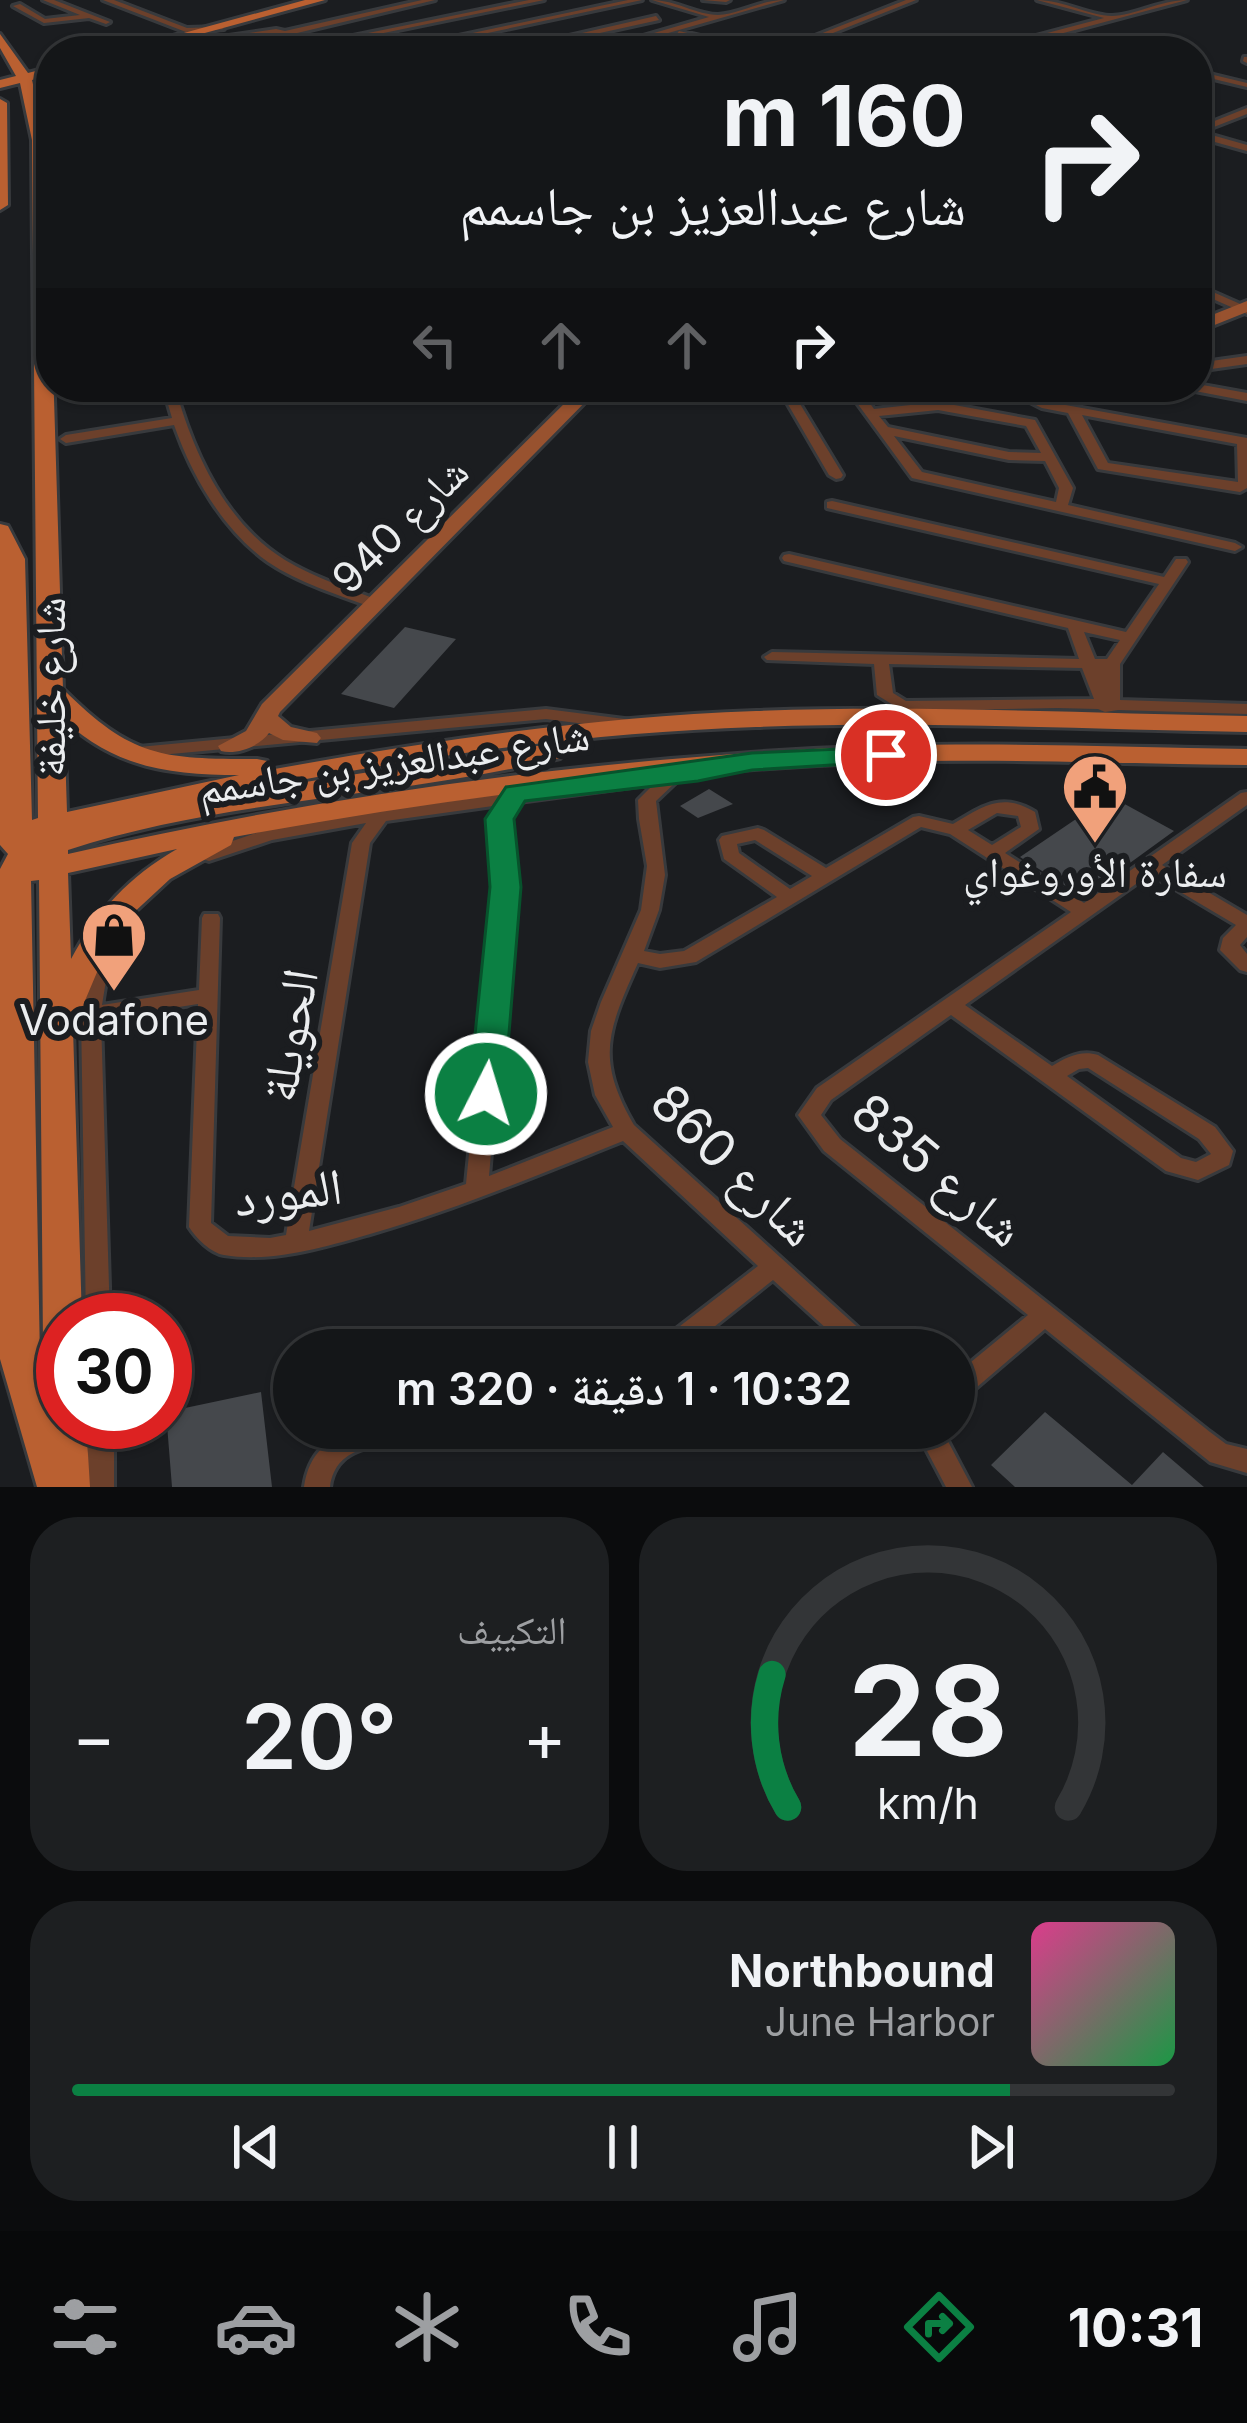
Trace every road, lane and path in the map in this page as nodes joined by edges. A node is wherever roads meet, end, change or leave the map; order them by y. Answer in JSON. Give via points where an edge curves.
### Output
{"nodes":[{"id":1,"x":37,"y":0,"type":"edge"},
{"id":2,"x":47,"y":0,"type":"edge"},
{"id":3,"x":106,"y":0,"type":"edge"},
{"id":4,"x":319,"y":0,"type":"edge"},
{"id":5,"x":345,"y":0,"type":"edge"},
{"id":6,"x":431,"y":0,"type":"edge"},
{"id":7,"x":540,"y":0,"type":"edge"},
{"id":8,"x":638,"y":0,"type":"edge"},
{"id":9,"x":656,"y":0,"type":"edge"},
{"id":10,"x":707,"y":0,"type":"edge"},
{"id":11,"x":726,"y":0,"type":"edge"},
{"id":12,"x":779,"y":0,"type":"edge"},
{"id":13,"x":912,"y":0,"type":"edge"},
{"id":14,"x":1041,"y":0,"type":"edge"},
{"id":15,"x":1184,"y":0,"type":"edge"},
{"id":16,"x":7,"y":9,"type":"edge"},
{"id":17,"x":274,"y":15,"type":"junction"},
{"id":18,"x":90,"y":16,"type":"junction"},
{"id":19,"x":656,"y":18,"type":"dead end"},
{"id":20,"x":1116,"y":18,"type":"junction"},
{"id":21,"x":722,"y":19,"type":"junction"},
{"id":22,"x":106,"y":22,"type":"dead end"},
{"id":23,"x":287,"y":29,"type":"junction"},
{"id":24,"x":672,"y":32,"type":"junction"},
{"id":25,"x":226,"y":33,"type":"junction"},
{"id":26,"x":1046,"y":34,"type":"junction"},
{"id":27,"x":174,"y":36,"type":"edge"},
{"id":28,"x":210,"y":36,"type":"edge"},
{"id":29,"x":210,"y":36,"type":"edge"},
{"id":30,"x":299,"y":36,"type":"edge"},
{"id":31,"x":359,"y":36,"type":"edge"},
{"id":32,"x":464,"y":36,"type":"edge"},
{"id":33,"x":575,"y":36,"type":"edge"},
{"id":34,"x":656,"y":36,"type":"edge"},
{"id":35,"x":689,"y":36,"type":"edge"},
{"id":36,"x":820,"y":36,"type":"edge"},
{"id":37,"x":1039,"y":36,"type":"edge"},
{"id":38,"x":1054,"y":36,"type":"edge"},
{"id":39,"x":0,"y":38,"type":"edge"},
{"id":40,"x":1212,"y":76,"type":"edge"},
{"id":41,"x":9,"y":77,"type":"edge"},
{"id":42,"x":1245,"y":84,"type":"edge"},
{"id":43,"x":36,"y":100,"type":"edge"},
{"id":44,"x":0,"y":103,"type":"edge"},
{"id":45,"x":33,"y":103,"type":"junction"},
{"id":46,"x":1247,"y":111,"type":"edge"},
{"id":47,"x":0,"y":119,"type":"edge"},
{"id":48,"x":1212,"y":126,"type":"edge"},
{"id":49,"x":1212,"y":138,"type":"edge"},
{"id":50,"x":36,"y":140,"type":"edge"},
{"id":51,"x":1247,"y":148,"type":"edge"},
{"id":52,"x":36,"y":172,"type":"edge"},
{"id":53,"x":0,"y":201,"type":"edge"},
{"id":54,"x":1212,"y":295,"type":"edge"},
{"id":55,"x":1245,"y":309,"type":"edge"},
{"id":56,"x":1212,"y":321,"type":"edge"},
{"id":57,"x":1247,"y":360,"type":"edge"},
{"id":58,"x":1212,"y":365,"type":"edge"},
{"id":59,"x":1212,"y":390,"type":"edge"},
{"id":60,"x":1247,"y":397,"type":"edge"},
{"id":61,"x":47,"y":402,"type":"edge"},
{"id":62,"x":173,"y":402,"type":"edge"},
{"id":63,"x":576,"y":402,"type":"edge"},
{"id":64,"x":793,"y":402,"type":"edge"},
{"id":65,"x":867,"y":402,"type":"edge"},
{"id":66,"x":1040,"y":403,"type":"joint"},
{"id":67,"x":1073,"y":410,"type":"junction"},
{"id":68,"x":872,"y":413,"type":"junction"},
{"id":69,"x":178,"y":421,"type":"junction"},
{"id":70,"x":1030,"y":423,"type":"junction"},
{"id":71,"x":884,"y":430,"type":"junction"},
{"id":72,"x":66,"y":439,"type":"joint"},
{"id":73,"x":1245,"y":442,"type":"edge"},
{"id":74,"x":1047,"y":458,"type":"junction"},
{"id":75,"x":836,"y":475,"type":"dead end"},
{"id":76,"x":832,"y":505,"type":"dead end"},
{"id":77,"x":49,"y":506,"type":"junction"},
{"id":78,"x":1061,"y":507,"type":"junction"},
{"id":79,"x":0,"y":531,"type":"edge"},
{"id":80,"x":1235,"y":547,"type":"dead end"},
{"id":81,"x":789,"y":558,"type":"dead end"},
{"id":82,"x":1181,"y":562,"type":"dead end"},
{"id":83,"x":1168,"y":582,"type":"junction"},
{"id":84,"x":380,"y":599,"type":"junction"},
{"id":85,"x":1074,"y":625,"type":"junction"},
{"id":86,"x":1130,"y":638,"type":"junction"},
{"id":87,"x":772,"y":657,"type":"dead end"},
{"id":88,"x":881,"y":659,"type":"junction"},
{"id":89,"x":1086,"y":664,"type":"junction"},
{"id":90,"x":1112,"y":664,"type":"junction"},
{"id":91,"x":51,"y":692,"type":"junction"},
{"id":92,"x":1108,"y":707,"type":"junction"},
{"id":93,"x":1247,"y":709,"type":"edge"},
{"id":94,"x":267,"y":718,"type":"junction"},
{"id":95,"x":1031,"y":720,"type":"junction"},
{"id":96,"x":1247,"y":724,"type":"edge"},
{"id":97,"x":624,"y":729,"type":"junction"},
{"id":98,"x":309,"y":738,"type":"junction"},
{"id":99,"x":230,"y":746,"type":"junction"},
{"id":100,"x":116,"y":752,"type":"junction"},
{"id":101,"x":1247,"y":757,"type":"edge"},
{"id":102,"x":752,"y":761,"type":"junction"},
{"id":103,"x":303,"y":769,"type":"junction"},
{"id":104,"x":671,"y":777,"type":"junction"},
{"id":105,"x":609,"y":783,"type":"junction"},
{"id":106,"x":516,"y":794,"type":"junction"},
{"id":107,"x":1247,"y":797,"type":"edge"},
{"id":108,"x":475,"y":800,"type":"junction"},
{"id":109,"x":646,"y":810,"type":"junction"},
{"id":110,"x":382,"y":814,"type":"junction"},
{"id":111,"x":326,"y":816,"type":"junction"},
{"id":112,"x":500,"y":819,"type":"junction"},
{"id":113,"x":956,"y":830,"type":"junction"},
{"id":114,"x":361,"y":843,"type":"junction"},
{"id":115,"x":18,"y":852,"type":"edge"},
{"id":116,"x":993,"y":853,"type":"junction"},
{"id":117,"x":1150,"y":866,"type":"junction"},
{"id":118,"x":825,"y":876,"type":"junction"},
{"id":119,"x":789,"y":897,"type":"junction"},
{"id":120,"x":1083,"y":911,"type":"junction"},
{"id":121,"x":211,"y":918,"type":"dead end"},
{"id":122,"x":1247,"y":924,"type":"edge"},
{"id":123,"x":631,"y":955,"type":"junction"},
{"id":124,"x":1247,"y":965,"type":"edge"},
{"id":125,"x":207,"y":996,"type":"junction"},
{"id":126,"x":951,"y":1005,"type":"junction"},
{"id":127,"x":91,"y":1014,"type":"junction"},
{"id":128,"x":55,"y":1040,"type":"junction"},
{"id":129,"x":1052,"y":1076,"type":"junction"},
{"id":130,"x":626,"y":1131,"type":"junction"},
{"id":131,"x":477,"y":1187,"type":"junction"},
{"id":132,"x":296,"y":1242,"type":"junction"},
{"id":133,"x":773,"y":1267,"type":"junction"},
{"id":134,"x":62,"y":1293,"type":"edge"},
{"id":135,"x":97,"y":1293,"type":"edge"},
{"id":136,"x":1044,"y":1316,"type":"junction"},
{"id":137,"x":694,"y":1329,"type":"edge"},
{"id":138,"x":842,"y":1329,"type":"edge"},
{"id":139,"x":975,"y":1374,"type":"edge"},
{"id":140,"x":67,"y":1449,"type":"edge"},
{"id":141,"x":101,"y":1449,"type":"edge"},
{"id":142,"x":337,"y":1449,"type":"edge"},
{"id":143,"x":939,"y":1449,"type":"edge"},
{"id":144,"x":1247,"y":1461,"type":"edge"},
{"id":145,"x":58,"y":1487,"type":"edge"},
{"id":146,"x":69,"y":1487,"type":"edge"},
{"id":147,"x":101,"y":1487,"type":"edge"},
{"id":148,"x":317,"y":1487,"type":"edge"},
{"id":149,"x":958,"y":1487,"type":"edge"}],
"edges":[{"from":1,"to":16,"type":"street"},
{"from":2,"to":18,"type":"street"},
{"from":3,"to":27,"type":"street"},
{"from":4,"to":17,"type":"main road"},
{"from":5,"to":23,"type":"main road"},
{"from":6,"to":23,"type":"street"},
{"from":7,"to":31,"type":"street"},
{"from":8,"to":32,"type":"street"},
{"from":9,"to":21,"type":"street"},
{"from":10,"to":11,"type":"street"},
{"from":12,"to":21,"type":"street"},
{"from":13,"to":36,"type":"street"},
{"from":14,"to":20,"type":"street"},
{"from":15,"to":20,"type":"street"},
{"from":16,"to":18,"type":"street","via":[[44,21]]},
{"from":17,"to":25,"type":"main road"},
{"from":17,"to":29,"type":"main road"},
{"from":18,"to":22,"type":"street"},
{"from":19,"to":33,"type":"street"},
{"from":20,"to":26,"type":"street"},
{"from":21,"to":24,"type":"street"},
{"from":23,"to":25,"type":"main road"},
{"from":23,"to":30,"type":"street"},
{"from":24,"to":34,"type":"street"},
{"from":24,"to":35,"type":"street"},
{"from":25,"to":28,"type":"main road"},
{"from":26,"to":37,"type":"street"},
{"from":26,"to":38,"type":"street"},
{"from":39,"to":41,"type":"main road","name":"شارع خليفة"},
{"from":40,"to":42,"type":"street"},
{"from":41,"to":45,"type":"main road","name":"شارع خليفة"},
{"from":41,"to":52,"type":"main road","via":[[21,150]]},
{"from":43,"to":45,"type":"main road"},
{"from":44,"to":47,"type":"main road"},
{"from":45,"to":50,"type":"main road","name":"شارع خليفة"},
{"from":46,"to":48,"type":"street"},
{"from":47,"to":53,"type":"main road"},
{"from":49,"to":51,"type":"street"},
{"from":54,"to":55,"type":"street"},
{"from":55,"to":56,"type":"street"},
{"from":57,"to":58,"type":"street"},
{"from":59,"to":60,"type":"street"},
{"from":61,"to":77,"type":"main road","name":"شارع خليفة"},
{"from":62,"to":69,"type":"street"},
{"from":63,"to":84,"type":"street","name":"شارع 940"},
{"from":64,"to":75,"type":"street"},
{"from":65,"to":68,"type":"street"},
{"from":66,"to":67,"type":"street"},
{"from":66,"to":70,"type":"street"},
{"from":67,"to":73,"type":"street"},
{"from":67,"to":73,"type":"street","via":[[1096,459],[1118,470],[1234,489],[1245,483]]},
{"from":68,"to":70,"type":"street","via":[[938,406]]},
{"from":68,"to":71,"type":"street"},
{"from":69,"to":72,"type":"street"},
{"from":69,"to":84,"type":"street","via":[[252,542],[287,567]]},
{"from":70,"to":74,"type":"street"},
{"from":71,"to":74,"type":"street"},
{"from":71,"to":78,"type":"street","via":[[917,475]]},
{"from":72,"to":77,"type":"main road"},
{"from":74,"to":78,"type":"street","via":[[1067,492]]},
{"from":76,"to":83,"type":"street"},
{"from":77,"to":91,"type":"main road","name":"شارع خليفة"},
{"from":78,"to":80,"type":"street"},
{"from":79,"to":115,"type":"main road","via":[[13,559]]},
{"from":81,"to":85,"type":"street"},
{"from":82,"to":83,"type":"street"},
{"from":83,"to":86,"type":"street"},
{"from":84,"to":94,"type":"street","name":"شارع 940"},
{"from":85,"to":86,"type":"street"},
{"from":85,"to":89,"type":"street"},
{"from":86,"to":90,"type":"street"},
{"from":87,"to":88,"type":"street"},
{"from":88,"to":89,"type":"street"},
{"from":88,"to":92,"type":"street","via":[[885,694],[903,706]]},
{"from":89,"to":90,"type":"street"},
{"from":89,"to":92,"type":"street"},
{"from":90,"to":92,"type":"street"},
{"from":91,"to":100,"type":"main road"},
{"from":91,"to":115,"type":"main road","name":"شارع خليفة"},
{"from":92,"to":93,"type":"street"},
{"from":92,"to":95,"type":"main road"},
{"from":94,"to":98,"type":"street","via":[[283,733]]},
{"from":94,"to":99,"type":"street","name":"شارع 940","via":[[254,736]]},
{"from":95,"to":96,"type":"main road","name":"شارع عبدالعزيز بن جاسمم"},
{"from":95,"to":97,"type":"main road","name":"شارع عبدالعزيز بن جاسمم"},
{"from":97,"to":98,"type":"street","name":"شارع عبدالعزيز بن جاسمم","via":[[582,714],[546,713]]},
{"from":97,"to":103,"type":"main road","name":"شارع عبدالعزيز بن جاسمم"},
{"from":97,"to":115,"type":"main road","via":[[536,755],[282,796]]},
{"from":98,"to":99,"type":"street","name":"شارع عبدالعزيز بن جاسمم"},
{"from":99,"to":100,"type":"street","name":"شارع عبدالعزيز بن جاسمم"},
{"from":100,"to":103,"type":"main road","via":[[182,767]]},
{"from":101,"to":102,"type":"main road","name":"شارع عبدالعزيز بن جاسمم"},
{"from":102,"to":104,"type":"street","name":"شارع عبدالعزيز بن جاسمم"},
{"from":102,"to":111,"type":"main road","name":"شارع عبدالعزيز بن جاسمم","via":[[556,777]]},
{"from":103,"to":115,"type":"main road","name":"شارع عبدالعزيز بن جاسمم"},
{"from":104,"to":105,"type":"street","name":"شارع عبدالعزيز بن جاسمم"},
{"from":104,"to":109,"type":"street","via":[[652,791]]},
{"from":105,"to":106,"type":"street","name":"شارع عبدالعزيز بن جاسمم"},
{"from":105,"to":109,"type":"street"},
{"from":106,"to":108,"type":"street","name":"شارع عبدالعزيز بن جاسمم"},
{"from":106,"to":112,"type":"street"},
{"from":107,"to":117,"type":"street","name":"شارع 835"},
{"from":108,"to":110,"type":"street","name":"شارع عبدالعزيز بن جاسمم"},
{"from":108,"to":112,"type":"street"},
{"from":109,"to":123,"type":"street","name":"شارع 860","via":[[656,875]]},
{"from":110,"to":111,"type":"street","name":"شارع عبدالعزيز بن جاسمم"},
{"from":110,"to":114,"type":"street","name":"الحويلة"},
{"from":111,"to":114,"type":"street"},
{"from":111,"to":115,"type":"main road","name":"شارع عبدالعزيز بن جاسمم"},
{"from":111,"to":127,"type":"street","name":"شارع عبدالعزيز بن جاسمم","via":[[231,845],[164,880],[104,946]]},
{"from":111,"to":128,"type":"main road","via":[[221,839],[132,890],[85,956]]},
{"from":112,"to":131,"type":"street","via":[[506,887]]},
{"from":113,"to":116,"type":"street"},
{"from":113,"to":116,"type":"street","via":[[994,807],[1026,812],[1030,829]]},
{"from":113,"to":118,"type":"street","via":[[919,821]]},
{"from":114,"to":132,"type":"street","name":"الحويلة"},
{"from":115,"to":128,"type":"main road","name":"شارع خليفة"},
{"from":115,"to":145,"type":"main road","via":[[20,1359]]},
{"from":116,"to":120,"type":"street"},
{"from":117,"to":120,"type":"street","name":"شارع 835"},
{"from":117,"to":122,"type":"street"},
{"from":118,"to":119,"type":"street"},
{"from":118,"to":119,"type":"street","via":[[758,834],[728,840],[730,855]]},
{"from":119,"to":123,"type":"street","via":[[689,957]]},
{"from":120,"to":126,"type":"street","name":"شارع 835"},
{"from":121,"to":125,"type":"street","name":"المورد"},
{"from":122,"to":124,"type":"street","via":[[1230,943]]},
{"from":123,"to":130,"type":"street","name":"شارع 860","via":[[597,1044],[604,1092]]},
{"from":125,"to":127,"type":"street"},
{"from":125,"to":132,"type":"street","name":"المورد","via":[[200,1227],[205,1240],[230,1250]]},
{"from":126,"to":129,"type":"street"},
{"from":126,"to":136,"type":"street","name":"شارع 835","via":[[813,1103],[812,1126]]},
{"from":127,"to":135,"type":"street"},
{"from":128,"to":134,"type":"main road","name":"شارع خليفة"},
{"from":129,"to":129,"type":"street","via":[[1174,1165],[1198,1171],[1221,1159],[1207,1133],[1100,1062],[1074,1061]]},
{"from":130,"to":131,"type":"street","name":"المورد"},
{"from":130,"to":133,"type":"street","name":"شارع 860"},
{"from":131,"to":132,"type":"street","name":"المورد","via":[[393,1221]]},
{"from":133,"to":137,"type":"street"},
{"from":133,"to":138,"type":"street","name":"شارع 860"},
{"from":136,"to":139,"type":"street"},
{"from":136,"to":144,"type":"street","name":"شارع 835","via":[[1219,1454]]},
{"from":140,"to":146,"type":"main road"},
{"from":141,"to":147,"type":"street"},
{"from":142,"to":148,"type":"street","via":[[321,1464]]},
{"from":143,"to":149,"type":"street"}]}
